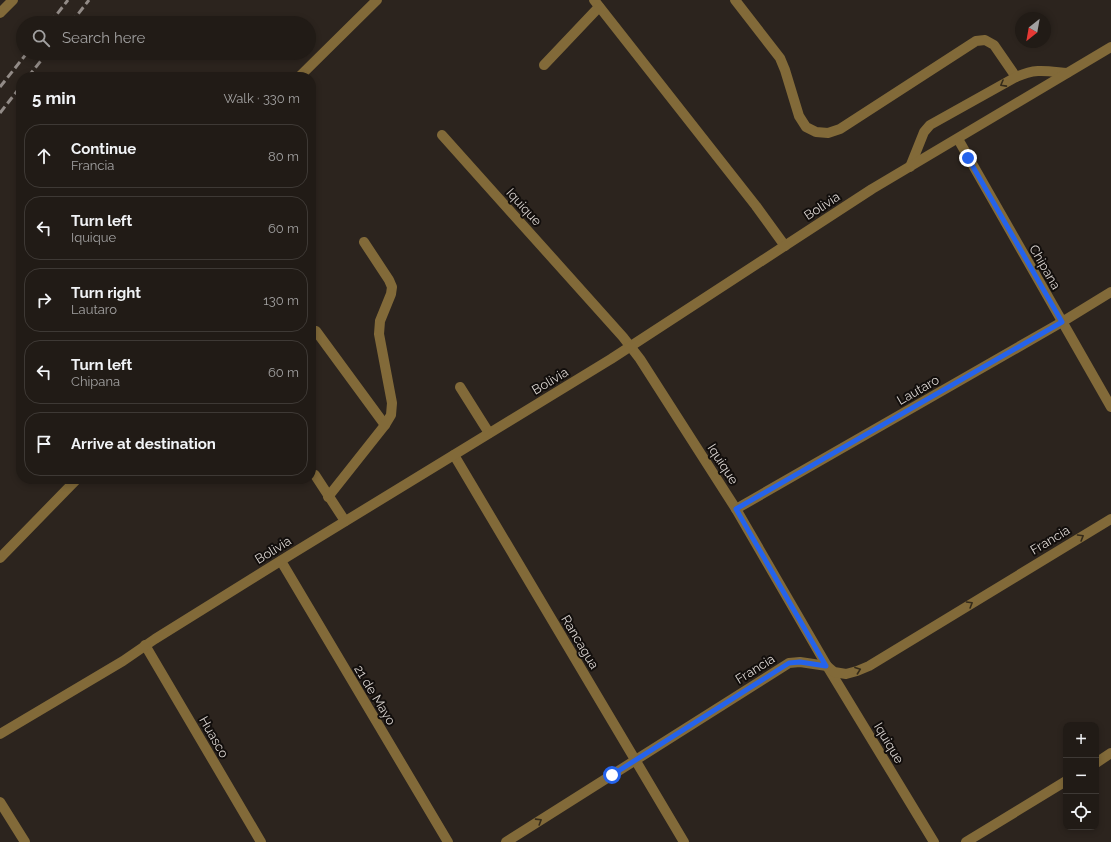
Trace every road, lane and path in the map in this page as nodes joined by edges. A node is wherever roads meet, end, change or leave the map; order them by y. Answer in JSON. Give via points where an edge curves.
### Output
{"nodes":[{"id":1,"x":13,"y":0,"type":"edge"},
{"id":2,"x":377,"y":0,"type":"edge"},
{"id":3,"x":735,"y":0,"type":"edge"},
{"id":4,"x":596,"y":4,"type":"edge"},
{"id":5,"x":0,"y":13,"type":"edge"},
{"id":6,"x":1111,"y":47,"type":"edge"},
{"id":7,"x":544,"y":65,"type":"dead end"},
{"id":8,"x":304,"y":72,"type":"edge"},
{"id":9,"x":1066,"y":73,"type":"junction"},
{"id":10,"x":1016,"y":77,"type":"junction"},
{"id":11,"x":442,"y":136,"type":"dead end"},
{"id":12,"x":958,"y":139,"type":"junction"},
{"id":13,"x":910,"y":167,"type":"junction"},
{"id":14,"x":364,"y":242,"type":"dead end"},
{"id":15,"x":785,"y":246,"type":"junction"},
{"id":16,"x":1111,"y":292,"type":"edge"},
{"id":17,"x":1062,"y":322,"type":"junction"},
{"id":18,"x":316,"y":331,"type":"dead end"},
{"id":19,"x":630,"y":346,"type":"junction"},
{"id":20,"x":460,"y":387,"type":"dead end"},
{"id":21,"x":1111,"y":407,"type":"edge"},
{"id":22,"x":385,"y":425,"type":"junction"},
{"id":23,"x":489,"y":433,"type":"junction"},
{"id":24,"x":454,"y":455,"type":"junction"},
{"id":25,"x":316,"y":477,"type":"edge"},
{"id":26,"x":72,"y":484,"type":"edge"},
{"id":27,"x":328,"y":496,"type":"junction"},
{"id":28,"x":736,"y":509,"type":"junction"},
{"id":29,"x":1111,"y":519,"type":"edge"},
{"id":30,"x":344,"y":522,"type":"junction"},
{"id":31,"x":0,"y":558,"type":"edge"},
{"id":32,"x":281,"y":561,"type":"junction"},
{"id":33,"x":145,"y":645,"type":"junction"},
{"id":34,"x":826,"y":666,"type":"junction"},
{"id":35,"x":0,"y":734,"type":"edge"},
{"id":36,"x":1111,"y":754,"type":"edge"},
{"id":37,"x":635,"y":760,"type":"junction"},
{"id":38,"x":1099,"y":761,"type":"edge"},
{"id":39,"x":1063,"y":783,"type":"edge"},
{"id":40,"x":0,"y":802,"type":"edge"},
{"id":41,"x":25,"y":842,"type":"edge"},
{"id":42,"x":261,"y":842,"type":"edge"},
{"id":43,"x":448,"y":842,"type":"edge"},
{"id":44,"x":506,"y":842,"type":"edge"},
{"id":45,"x":684,"y":842,"type":"edge"},
{"id":46,"x":934,"y":842,"type":"edge"},
{"id":47,"x":966,"y":842,"type":"edge"}],
"edges":[{"from":1,"to":5,"type":"street"},
{"from":2,"to":8,"type":"street"},
{"from":3,"to":10,"type":"street","via":[[780,58],[799,116],[806,127],[816,132],[828,133],[840,129],[976,41],[985,40],[994,45]]},
{"from":4,"to":7,"type":"street"},
{"from":4,"to":15,"type":"street"},
{"from":6,"to":9,"type":"street","name":"Bolivia"},
{"from":9,"to":10,"type":"street","via":[[1037,70]]},
{"from":9,"to":12,"type":"street","name":"Bolivia"},
{"from":10,"to":13,"type":"street","one_way":true,"via":[[930,125],[924,132]]},
{"from":11,"to":19,"type":"street","name":"Iquique"},
{"from":12,"to":13,"type":"street","name":"Bolivia"},
{"from":12,"to":17,"type":"street","name":"Chipana"},
{"from":13,"to":15,"type":"street","name":"Bolivia"},
{"from":14,"to":22,"type":"street","via":[[392,287],[380,321],[379,334],[392,403],[391,415]]},
{"from":15,"to":19,"type":"street","name":"Bolivia"},
{"from":16,"to":17,"type":"street","name":"Lautaro"},
{"from":17,"to":21,"type":"street","name":"Chipana"},
{"from":17,"to":28,"type":"street","name":"Lautaro"},
{"from":18,"to":22,"type":"street"},
{"from":19,"to":23,"type":"street","name":"Bolivia"},
{"from":19,"to":28,"type":"street","name":"Iquique"},
{"from":20,"to":23,"type":"street"},
{"from":22,"to":27,"type":"street"},
{"from":23,"to":24,"type":"street","name":"Bolivia"},
{"from":24,"to":30,"type":"street","name":"Bolivia"},
{"from":24,"to":37,"type":"street","name":"Rancagua"},
{"from":25,"to":27,"type":"street"},
{"from":26,"to":31,"type":"street"},
{"from":27,"to":30,"type":"street"},
{"from":28,"to":34,"type":"street","name":"Iquique"},
{"from":34,"to":29,"type":"street","name":"Francia","one_way":true,"via":[[834,672],[846,674],[869,666]]},
{"from":30,"to":32,"type":"street","name":"Bolivia"},
{"from":32,"to":33,"type":"street","name":"Bolivia"},
{"from":32,"to":43,"type":"street","name":"21 de Mayo"},
{"from":33,"to":35,"type":"street","name":"Bolivia","via":[[123,661]]},
{"from":33,"to":42,"type":"street","name":"Huasco"},
{"from":34,"to":37,"type":"street","name":"Francia","via":[[789,663]]},
{"from":34,"to":46,"type":"street","name":"Iquique"},
{"from":36,"to":38,"type":"street"},
{"from":44,"to":37,"type":"street","name":"Francia","one_way":true},
{"from":37,"to":45,"type":"street","name":"Rancagua"},
{"from":39,"to":47,"type":"street"},
{"from":40,"to":41,"type":"street"}]}
